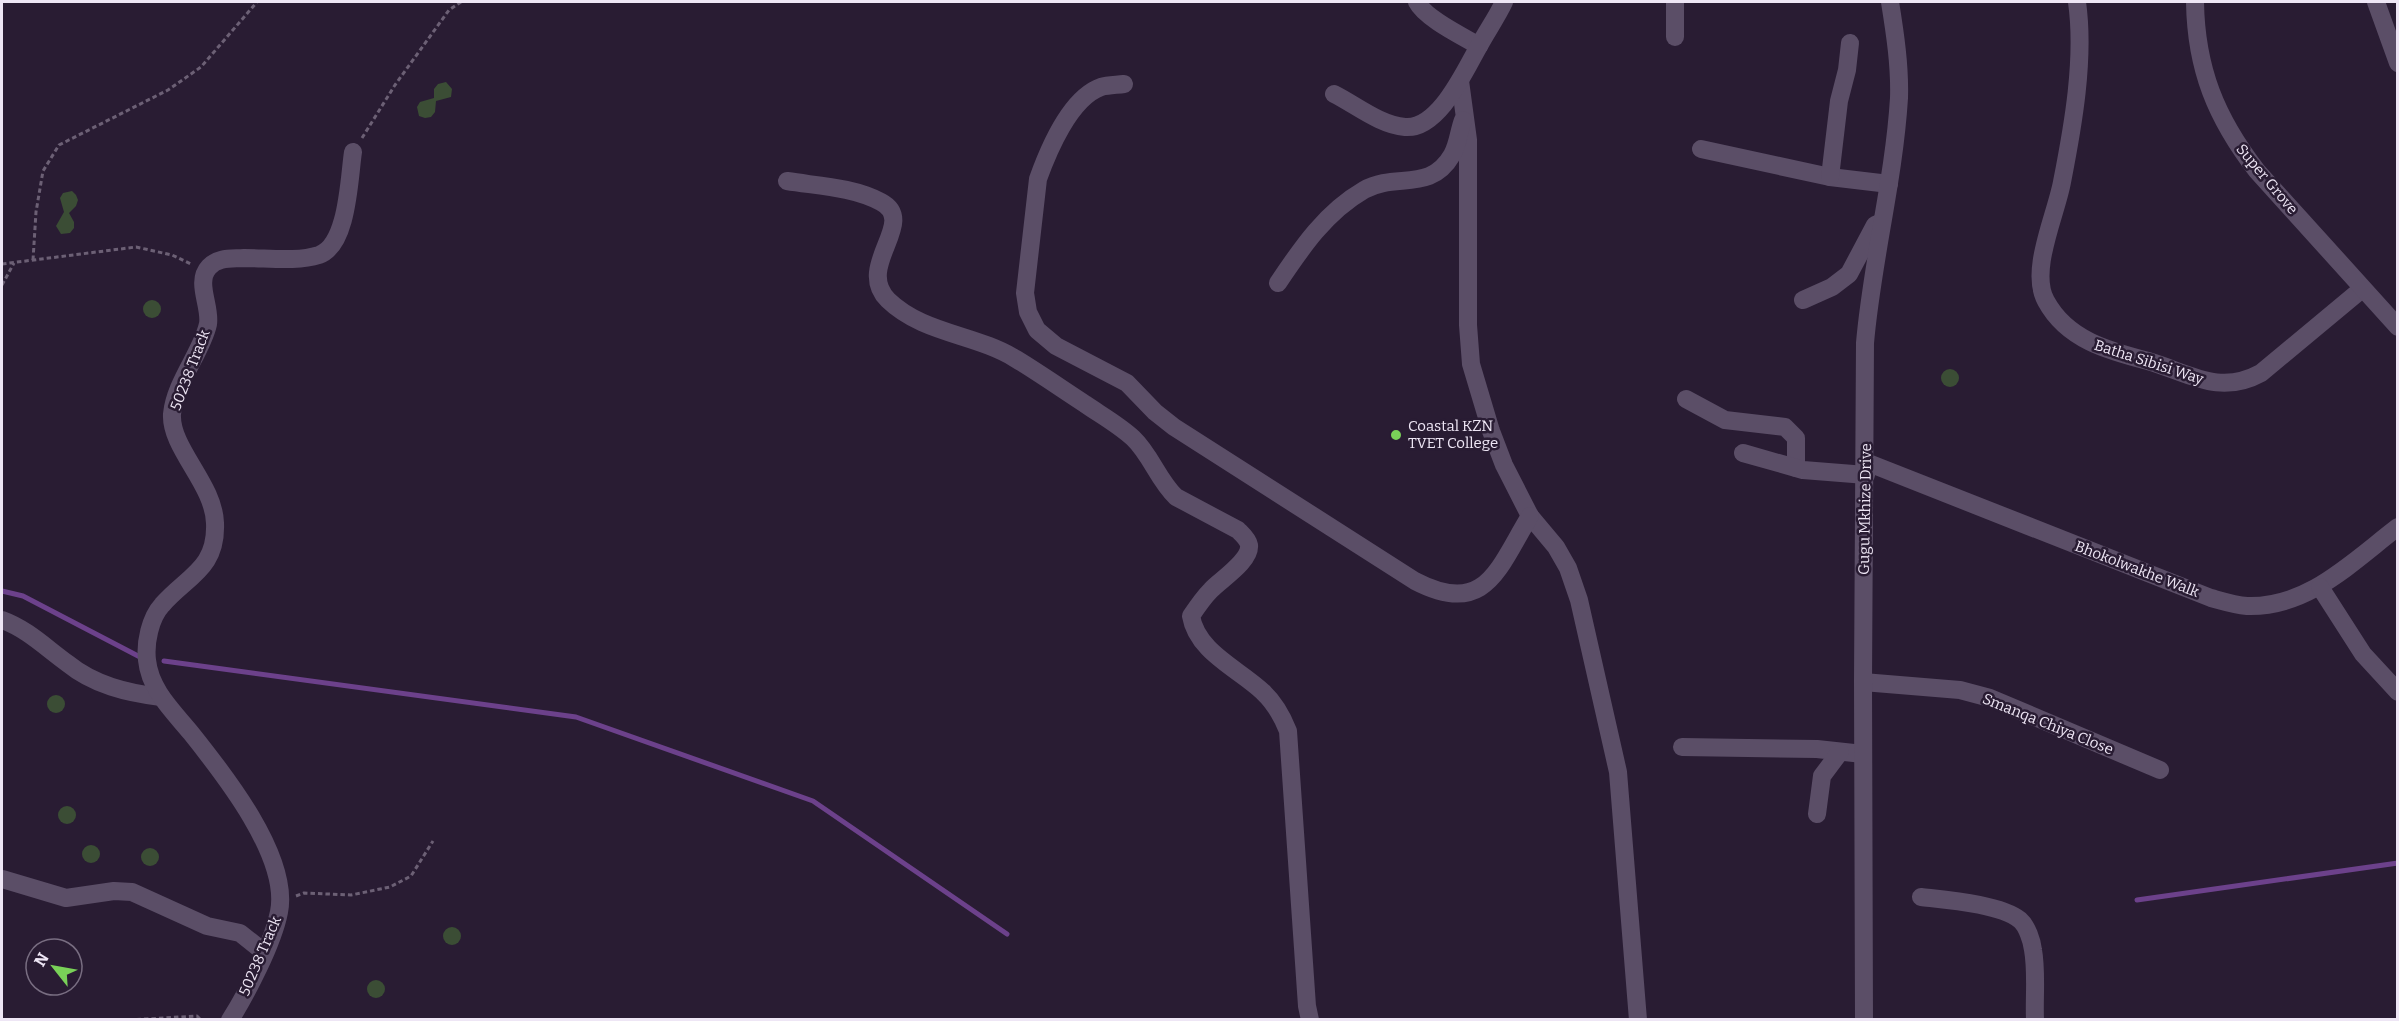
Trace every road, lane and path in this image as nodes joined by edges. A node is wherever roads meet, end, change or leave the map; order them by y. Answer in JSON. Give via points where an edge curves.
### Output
{"nodes":[{"id":1,"x":257,"y":2,"type":"edge"},
{"id":2,"x":461,"y":2,"type":"edge"},
{"id":3,"x":1417,"y":2,"type":"edge"},
{"id":4,"x":1504,"y":2,"type":"edge"},
{"id":5,"x":1675,"y":2,"type":"edge"},
{"id":6,"x":1890,"y":2,"type":"edge"},
{"id":7,"x":2077,"y":2,"type":"edge"},
{"id":8,"x":2194,"y":2,"type":"edge"},
{"id":9,"x":2376,"y":2,"type":"edge"},
{"id":10,"x":1675,"y":37,"type":"dead end"},
{"id":11,"x":1850,"y":43,"type":"dead end"},
{"id":12,"x":1479,"y":46,"type":"junction"},
{"id":13,"x":2397,"y":63,"type":"edge"},
{"id":14,"x":1461,"y":81,"type":"junction"},
{"id":15,"x":1124,"y":84,"type":"dead end"},
{"id":16,"x":1335,"y":94,"type":"dead end"},
{"id":17,"x":1465,"y":112,"type":"junction"},
{"id":18,"x":1701,"y":149,"type":"dead end"},
{"id":19,"x":354,"y":152,"type":"joint"},
{"id":20,"x":1830,"y":177,"type":"junction"},
{"id":21,"x":788,"y":181,"type":"dead end"},
{"id":22,"x":1889,"y":184,"type":"junction"},
{"id":23,"x":1883,"y":221,"type":"junction"},
{"id":24,"x":33,"y":260,"type":"junction"},
{"id":25,"x":14,"y":262,"type":"junction"},
{"id":26,"x":2,"y":264,"type":"edge"},
{"id":27,"x":204,"y":275,"type":"junction"},
{"id":28,"x":1278,"y":283,"type":"dead end"},
{"id":29,"x":2,"y":285,"type":"edge"},
{"id":30,"x":2362,"y":289,"type":"junction"},
{"id":31,"x":1803,"y":300,"type":"dead end"},
{"id":32,"x":2397,"y":327,"type":"edge"},
{"id":33,"x":1686,"y":399,"type":"dead end"},
{"id":34,"x":1743,"y":453,"type":"dead end"},
{"id":35,"x":1797,"y":468,"type":"junction"},
{"id":36,"x":1866,"y":469,"type":"junction"},
{"id":37,"x":1530,"y":516,"type":"junction"},
{"id":38,"x":2397,"y":527,"type":"edge"},
{"id":39,"x":2320,"y":587,"type":"junction"},
{"id":40,"x":2,"y":620,"type":"edge"},
{"id":41,"x":1863,"y":682,"type":"junction"},
{"id":42,"x":2397,"y":692,"type":"edge"},
{"id":43,"x":161,"y":697,"type":"junction"},
{"id":44,"x":1682,"y":747,"type":"dead end"},
{"id":45,"x":1840,"y":752,"type":"junction"},
{"id":46,"x":1863,"y":754,"type":"junction"},
{"id":47,"x":2160,"y":770,"type":"dead end"},
{"id":48,"x":1817,"y":814,"type":"dead end"},
{"id":49,"x":433,"y":841,"type":"dead end"},
{"id":50,"x":2,"y":879,"type":"edge"},
{"id":51,"x":1921,"y":897,"type":"dead end"},
{"id":52,"x":280,"y":901,"type":"junction"},
{"id":53,"x":264,"y":952,"type":"junction"},
{"id":54,"x":129,"y":1020,"type":"edge"},
{"id":55,"x":201,"y":1020,"type":"edge"},
{"id":56,"x":230,"y":1020,"type":"edge"},
{"id":57,"x":1310,"y":1020,"type":"edge"},
{"id":58,"x":1638,"y":1020,"type":"edge"},
{"id":59,"x":1864,"y":1020,"type":"edge"},
{"id":60,"x":2035,"y":1020,"type":"edge"}],
"edges":[{"from":1,"to":24,"type":"path","via":[[201,67],[168,90],[59,145],[43,171]]},
{"from":2,"to":19,"type":"path","via":[[449,10],[395,85]]},
{"from":3,"to":12,"type":"street","via":[[1434,18]]},
{"from":4,"to":12,"type":"street"},
{"from":5,"to":10,"type":"street"},
{"from":6,"to":22,"type":"street","name":"Gugu Mkhize Drive","via":[[1899,94]]},
{"from":7,"to":30,"type":"street","name":"Batha Sibisi Way","via":[[2080,48],[2072,124],[2040,279],[2045,300],[2060,322],[2085,340],[2126,355],[2206,381],[2237,383],[2261,373]]},
{"from":8,"to":30,"type":"street","name":"Super Grove","via":[[2205,76],[2221,119],[2257,171]]},
{"from":9,"to":13,"type":"street"},
{"from":11,"to":20,"type":"street"},
{"from":12,"to":14,"type":"street"},
{"from":14,"to":16,"type":"street","via":[[1435,113],[1408,128],[1390,124]]},
{"from":14,"to":17,"type":"street"},
{"from":15,"to":37,"type":"street","via":[[1100,87],[1085,96],[1069,114],[1038,179],[1025,293],[1037,330],[1056,346],[1127,383],[1174,427],[1434,591],[1453,595],[1473,592],[1489,582]]},
{"from":17,"to":28,"type":"street","via":[[1454,153],[1442,170],[1424,180],[1387,181],[1340,206],[1306,240]]},
{"from":17,"to":37,"type":"street","via":[[1472,364],[1491,431]]},
{"from":18,"to":20,"type":"street"},
{"from":19,"to":27,"type":"street","via":[[342,224],[333,246],[318,255],[302,257],[223,259],[208,267]]},
{"from":20,"to":22,"type":"street"},
{"from":21,"to":57,"type":"street","via":[[847,190],[883,203],[892,214],[893,229],[876,275],[880,291],[890,302],[917,320],[1013,357],[1119,427],[1143,449],[1168,489],[1246,538],[1249,544],[1243,560],[1212,588],[1191,616],[1197,635],[1264,693],[1279,710],[1288,731]]},
{"from":22,"to":23,"type":"street","name":"Gugu Mkhize Drive"},
{"from":23,"to":31,"type":"street","via":[[1875,225],[1849,274]]},
{"from":23,"to":36,"type":"street","name":"Gugu Mkhize Drive","via":[[1869,296]]},
{"from":24,"to":25,"type":"path"},
{"from":24,"to":27,"type":"path","via":[[136,247],[172,255]]},
{"from":25,"to":26,"type":"path"},
{"from":25,"to":29,"type":"path"},
{"from":27,"to":43,"type":"street","name":"50238 Track","via":[[207,326],[172,414],[173,428],[211,498],[215,538],[200,571],[161,605],[152,622],[146,659]]},
{"from":30,"to":32,"type":"street","name":"Super Grove"},
{"from":33,"to":35,"type":"street","via":[[1725,420],[1785,427],[1796,438]]},
{"from":34,"to":35,"type":"street","name":"Bhokolwakhe Walk"},
{"from":35,"to":36,"type":"street","name":"Bhokolwakhe Walk"},
{"from":36,"to":39,"type":"street","name":"Bhokolwakhe Walk","via":[[2211,598],[2244,606],[2266,605],[2289,601]]},
{"from":36,"to":41,"type":"street","name":"Gugu Mkhize Drive"},
{"from":37,"to":58,"type":"street","via":[[1568,568],[1579,600],[1618,772]]},
{"from":38,"to":39,"type":"street","name":"Bhokolwakhe Walk"},
{"from":39,"to":42,"type":"street","via":[[2363,654]]},
{"from":40,"to":43,"type":"street","via":[[27,632],[87,677],[133,694]]},
{"from":41,"to":46,"type":"street","name":"Gugu Mkhize Drive"},
{"from":41,"to":47,"type":"street","name":"Smanqa Chiya Close","via":[[1960,690],[1990,698]]},
{"from":43,"to":52,"type":"street","name":"50238 Track","via":[[211,758],[259,829],[277,878]]},
{"from":44,"to":45,"type":"street"},
{"from":45,"to":46,"type":"street"},
{"from":45,"to":48,"type":"street","via":[[1822,776]]},
{"from":46,"to":59,"type":"street","name":"Gugu Mkhize Drive"},
{"from":49,"to":52,"type":"path","via":[[411,876],[390,887],[351,894],[304,893]]},
{"from":50,"to":53,"type":"street","via":[[66,898],[132,892],[207,926],[240,933]]},
{"from":51,"to":60,"type":"street","via":[[1975,904],[2020,921],[2033,949]]},
{"from":52,"to":53,"type":"street","name":"50238 Track"},
{"from":53,"to":56,"type":"street","name":"50238 Track"},
{"from":54,"to":55,"type":"path","via":[[197,1016]]}]}
